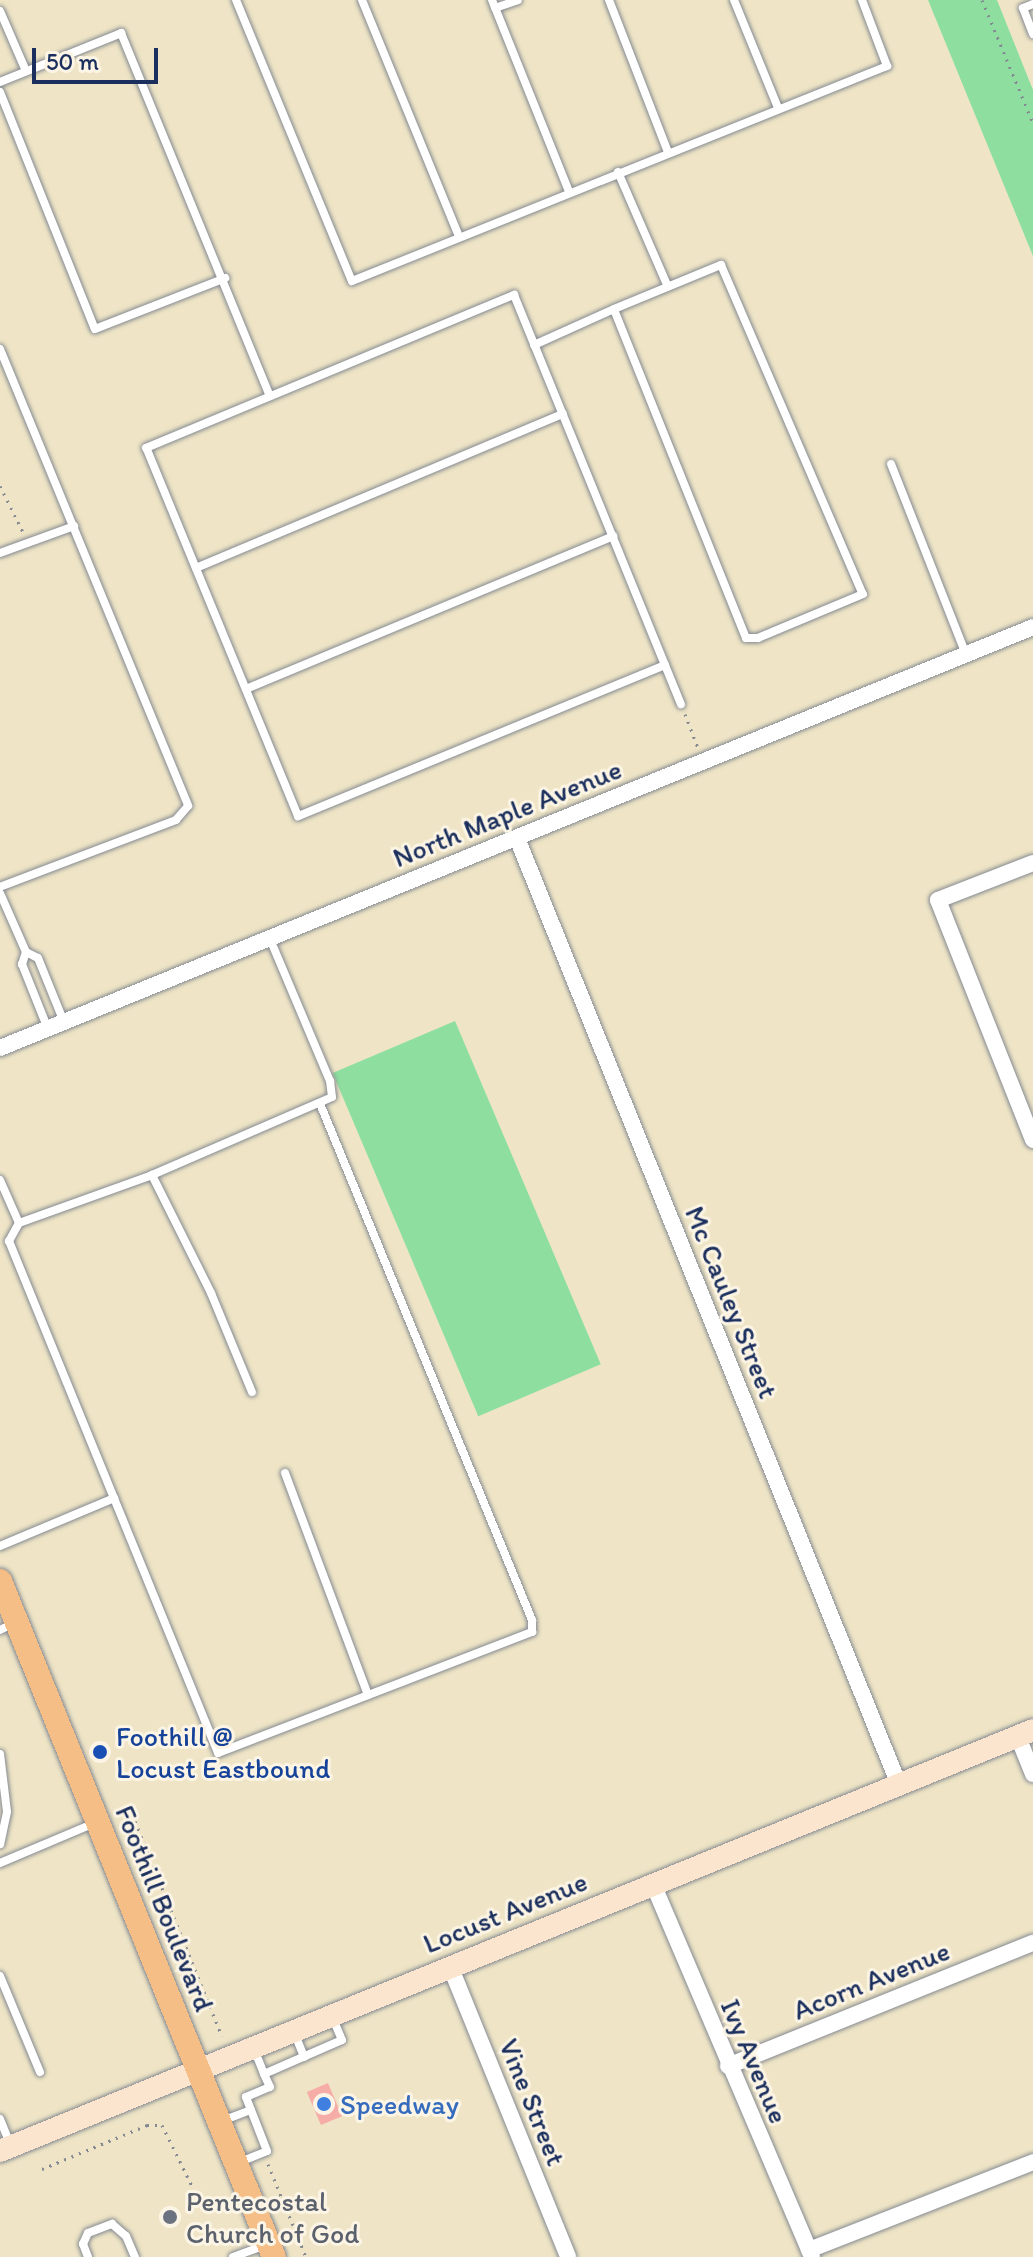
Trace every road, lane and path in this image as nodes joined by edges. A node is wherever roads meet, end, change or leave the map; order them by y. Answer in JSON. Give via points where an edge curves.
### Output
{"nodes":[{"id":1,"x":236,"y":0,"type":"edge"},
{"id":2,"x":362,"y":0,"type":"edge"},
{"id":3,"x":518,"y":0,"type":"edge"},
{"id":4,"x":609,"y":0,"type":"edge"},
{"id":5,"x":734,"y":0,"type":"edge"},
{"id":6,"x":862,"y":0,"type":"edge"},
{"id":7,"x":982,"y":0,"type":"edge"},
{"id":8,"x":493,"y":4,"type":"edge"},
{"id":9,"x":1033,"y":4,"type":"edge"},
{"id":10,"x":0,"y":11,"type":"edge"},
{"id":11,"x":1033,"y":34,"type":"edge"},
{"id":12,"x":26,"y":71,"type":"junction"},
{"id":13,"x":0,"y":82,"type":"edge"},
{"id":14,"x":0,"y":92,"type":"edge"},
{"id":15,"x":778,"y":108,"type":"junction"},
{"id":16,"x":1033,"y":123,"type":"edge"},
{"id":17,"x":668,"y":152,"type":"junction"},
{"id":18,"x":618,"y":172,"type":"junction"},
{"id":19,"x":569,"y":192,"type":"junction"},
{"id":20,"x":459,"y":237,"type":"junction"},
{"id":21,"x":225,"y":278,"type":"junction"},
{"id":22,"x":668,"y":287,"type":"junction"},
{"id":23,"x":614,"y":309,"type":"junction"},
{"id":24,"x":534,"y":345,"type":"junction"},
{"id":25,"x":0,"y":349,"type":"edge"},
{"id":26,"x":270,"y":396,"type":"junction"},
{"id":27,"x":563,"y":414,"type":"junction"},
{"id":28,"x":891,"y":464,"type":"dead end"},
{"id":29,"x":0,"y":486,"type":"edge"},
{"id":30,"x":74,"y":526,"type":"junction"},
{"id":31,"x":613,"y":536,"type":"junction"},
{"id":32,"x":28,"y":543,"type":"junction"},
{"id":33,"x":0,"y":553,"type":"edge"},
{"id":34,"x":196,"y":568,"type":"junction"},
{"id":35,"x":1033,"y":627,"type":"edge"},
{"id":36,"x":966,"y":654,"type":"junction"},
{"id":37,"x":665,"y":665,"type":"junction"},
{"id":38,"x":246,"y":689,"type":"junction"},
{"id":39,"x":681,"y":704,"type":"joint"},
{"id":40,"x":698,"y":748,"type":"dead end"},
{"id":41,"x":517,"y":838,"type":"junction"},
{"id":42,"x":1033,"y":863,"type":"edge"},
{"id":43,"x":0,"y":887,"type":"edge"},
{"id":44,"x":0,"y":893,"type":"edge"},
{"id":45,"x":269,"y":938,"type":"junction"},
{"id":46,"x":26,"y":952,"type":"junction"},
{"id":47,"x":48,"y":984,"type":"junction"},
{"id":48,"x":32,"y":990,"type":"junction"},
{"id":49,"x":64,"y":1022,"type":"junction"},
{"id":50,"x":48,"y":1029,"type":"junction"},
{"id":51,"x":0,"y":1048,"type":"edge"},
{"id":52,"x":321,"y":1106,"type":"junction"},
{"id":53,"x":1033,"y":1140,"type":"edge"},
{"id":54,"x":152,"y":1175,"type":"junction"},
{"id":55,"x":0,"y":1180,"type":"edge"},
{"id":56,"x":19,"y":1223,"type":"junction"},
{"id":57,"x":252,"y":1392,"type":"dead end"},
{"id":58,"x":285,"y":1473,"type":"dead end"},
{"id":59,"x":114,"y":1498,"type":"junction"},
{"id":60,"x":0,"y":1546,"type":"edge"},
{"id":61,"x":0,"y":1581,"type":"edge"},
{"id":62,"x":8,"y":1626,"type":"edge"},
{"id":63,"x":368,"y":1695,"type":"junction"},
{"id":64,"x":1025,"y":1733,"type":"edge"},
{"id":65,"x":0,"y":1754,"type":"edge"},
{"id":66,"x":1033,"y":1774,"type":"edge"},
{"id":67,"x":899,"y":1785,"type":"junction"},
{"id":68,"x":97,"y":1821,"type":"junction"},
{"id":69,"x":135,"y":1821,"type":"dead end"},
{"id":70,"x":0,"y":1844,"type":"edge"},
{"id":71,"x":0,"y":1863,"type":"edge"},
{"id":72,"x":653,"y":1884,"type":"junction"},
{"id":73,"x":1033,"y":1943,"type":"edge"},
{"id":74,"x":450,"y":1966,"type":"junction"},
{"id":75,"x":0,"y":1976,"type":"edge"},
{"id":76,"x":332,"y":2015,"type":"junction"},
{"id":77,"x":293,"y":2031,"type":"junction"},
{"id":78,"x":222,"y":2036,"type":"dead end"},
{"id":79,"x":253,"y":2047,"type":"junction"},
{"id":80,"x":304,"y":2057,"type":"junction"},
{"id":81,"x":728,"y":2066,"type":"junction"},
{"id":82,"x":198,"y":2070,"type":"junction"},
{"id":83,"x":40,"y":2072,"type":"dead end"},
{"id":84,"x":264,"y":2074,"type":"junction"},
{"id":85,"x":251,"y":2110,"type":"junction"},
{"id":86,"x":0,"y":2119,"type":"edge"},
{"id":87,"x":219,"y":2122,"type":"junction"},
{"id":88,"x":6,"y":2149,"type":"edge"},
{"id":89,"x":1033,"y":2162,"type":"edge"},
{"id":90,"x":236,"y":2163,"type":"junction"},
{"id":91,"x":42,"y":2169,"type":"dead end"},
{"id":92,"x":270,"y":2169,"type":"dead end"},
{"id":93,"x":192,"y":2186,"type":"dead end"},
{"id":94,"x":271,"y":2250,"type":"edge"},
{"id":95,"x":811,"y":2253,"type":"edge"},
{"id":96,"x":88,"y":2257,"type":"edge"},
{"id":97,"x":135,"y":2257,"type":"edge"},
{"id":98,"x":233,"y":2257,"type":"edge"},
{"id":99,"x":306,"y":2257,"type":"edge"},
{"id":100,"x":568,"y":2257,"type":"edge"}],
"edges":[{"from":1,"to":20,"type":"lane","via":[[352,281]]},
{"from":2,"to":20,"type":"lane"},
{"from":3,"to":8,"type":"lane"},
{"from":4,"to":17,"type":"lane"},
{"from":5,"to":15,"type":"lane"},
{"from":6,"to":15,"type":"lane","via":[[887,66]]},
{"from":7,"to":16,"type":"path"},
{"from":8,"to":19,"type":"lane"},
{"from":9,"to":11,"type":"lane","via":[[1023,8]]},
{"from":10,"to":12,"type":"lane"},
{"from":12,"to":13,"type":"lane"},
{"from":12,"to":21,"type":"lane","via":[[121,33]]},
{"from":14,"to":21,"type":"lane","via":[[95,329]]},
{"from":15,"to":17,"type":"lane"},
{"from":17,"to":18,"type":"lane"},
{"from":18,"to":19,"type":"lane"},
{"from":18,"to":22,"type":"lane"},
{"from":19,"to":20,"type":"lane"},
{"from":21,"to":26,"type":"lane"},
{"from":22,"to":23,"type":"lane"},
{"from":22,"to":23,"type":"lane","via":[[721,265],[863,594],[758,638],[746,638]]},
{"from":23,"to":24,"type":"lane"},
{"from":24,"to":26,"type":"lane","via":[[514,295]]},
{"from":24,"to":27,"type":"lane"},
{"from":25,"to":30,"type":"lane"},
{"from":26,"to":34,"type":"lane","via":[[146,448]]},
{"from":27,"to":31,"type":"lane"},
{"from":27,"to":34,"type":"lane"},
{"from":28,"to":36,"type":"lane"},
{"from":29,"to":32,"type":"path"},
{"from":30,"to":32,"type":"lane"},
{"from":30,"to":43,"type":"lane","via":[[188,806],[176,820]]},
{"from":31,"to":37,"type":"lane"},
{"from":31,"to":38,"type":"lane"},
{"from":32,"to":33,"type":"lane"},
{"from":34,"to":38,"type":"lane"},
{"from":35,"to":36,"type":"street","name":"North Maple Avenue"},
{"from":36,"to":41,"type":"street","name":"North Maple Avenue"},
{"from":37,"to":38,"type":"lane","via":[[298,816]]},
{"from":37,"to":39,"type":"lane"},
{"from":39,"to":40,"type":"path"},
{"from":41,"to":45,"type":"street","name":"North Maple Avenue"},
{"from":41,"to":67,"type":"street","name":"Mc Cauley Street"},
{"from":42,"to":53,"type":"street","via":[[938,900]]},
{"from":44,"to":46,"type":"lane"},
{"from":45,"to":49,"type":"street","name":"North Maple Avenue"},
{"from":45,"to":52,"type":"lane","via":[[333,1088],[332,1097]]},
{"from":46,"to":47,"type":"lane","via":[[38,958]]},
{"from":46,"to":48,"type":"lane","via":[[22,964]]},
{"from":47,"to":48,"type":"lane"},
{"from":47,"to":49,"type":"lane"},
{"from":48,"to":50,"type":"lane"},
{"from":49,"to":50,"type":"street","name":"North Maple Avenue"},
{"from":50,"to":51,"type":"street","name":"North Maple Avenue"},
{"from":52,"to":54,"type":"lane"},
{"from":52,"to":63,"type":"lane","via":[[532,1620],[532,1632]]},
{"from":54,"to":56,"type":"lane"},
{"from":54,"to":57,"type":"lane","via":[[211,1293]]},
{"from":55,"to":56,"type":"lane"},
{"from":56,"to":59,"type":"lane","via":[[9,1241]]},
{"from":58,"to":63,"type":"lane"},
{"from":59,"to":60,"type":"lane"},
{"from":59,"to":63,"type":"lane","via":[[218,1753]]},
{"from":61,"to":62,"type":"main road","name":"Foothill Boulevard"},
{"from":62,"to":68,"type":"main road","name":"Foothill Boulevard"},
{"from":64,"to":66,"type":"street"},
{"from":64,"to":67,"type":"street","name":"Locust Avenue"},
{"from":65,"to":70,"type":"lane","via":[[7,1812]]},
{"from":67,"to":72,"type":"street","name":"Locust Avenue"},
{"from":68,"to":71,"type":"lane"},
{"from":68,"to":82,"type":"main road","name":"Foothill Boulevard"},
{"from":69,"to":78,"type":"path"},
{"from":72,"to":74,"type":"street","name":"Locust Avenue"},
{"from":72,"to":81,"type":"street","name":"Ivy Avenue"},
{"from":73,"to":81,"type":"street","name":"Acorn Avenue"},
{"from":74,"to":76,"type":"street","name":"Locust Avenue"},
{"from":74,"to":100,"type":"street","name":"Vine Street"},
{"from":75,"to":83,"type":"lane"},
{"from":76,"to":77,"type":"street","name":"Locust Avenue"},
{"from":76,"to":80,"type":"lane","via":[[342,2040]]},
{"from":77,"to":79,"type":"street","name":"Locust Avenue"},
{"from":77,"to":80,"type":"lane"},
{"from":79,"to":82,"type":"street","name":"Locust Avenue"},
{"from":79,"to":84,"type":"lane"},
{"from":80,"to":84,"type":"lane"},
{"from":81,"to":95,"type":"street","name":"Ivy Avenue"},
{"from":82,"to":87,"type":"main road","name":"Foothill Boulevard"},
{"from":82,"to":88,"type":"street","name":"Locust Avenue"},
{"from":84,"to":85,"type":"lane","via":[[270,2087],[246,2097]]},
{"from":85,"to":87,"type":"lane"},
{"from":85,"to":90,"type":"lane","via":[[267,2151]]},
{"from":86,"to":88,"type":"lane"},
{"from":87,"to":90,"type":"main road","name":"Foothill Boulevard"},
{"from":89,"to":95,"type":"street"},
{"from":90,"to":94,"type":"main road","name":"Foothill Boulevard"},
{"from":91,"to":93,"type":"path","via":[[147,2125],[162,2125]]},
{"from":92,"to":99,"type":"path"},
{"from":94,"to":98,"type":"lane"},
{"from":96,"to":97,"type":"lane","via":[[83,2244],[88,2233],[112,2224],[126,2236]]}]}
